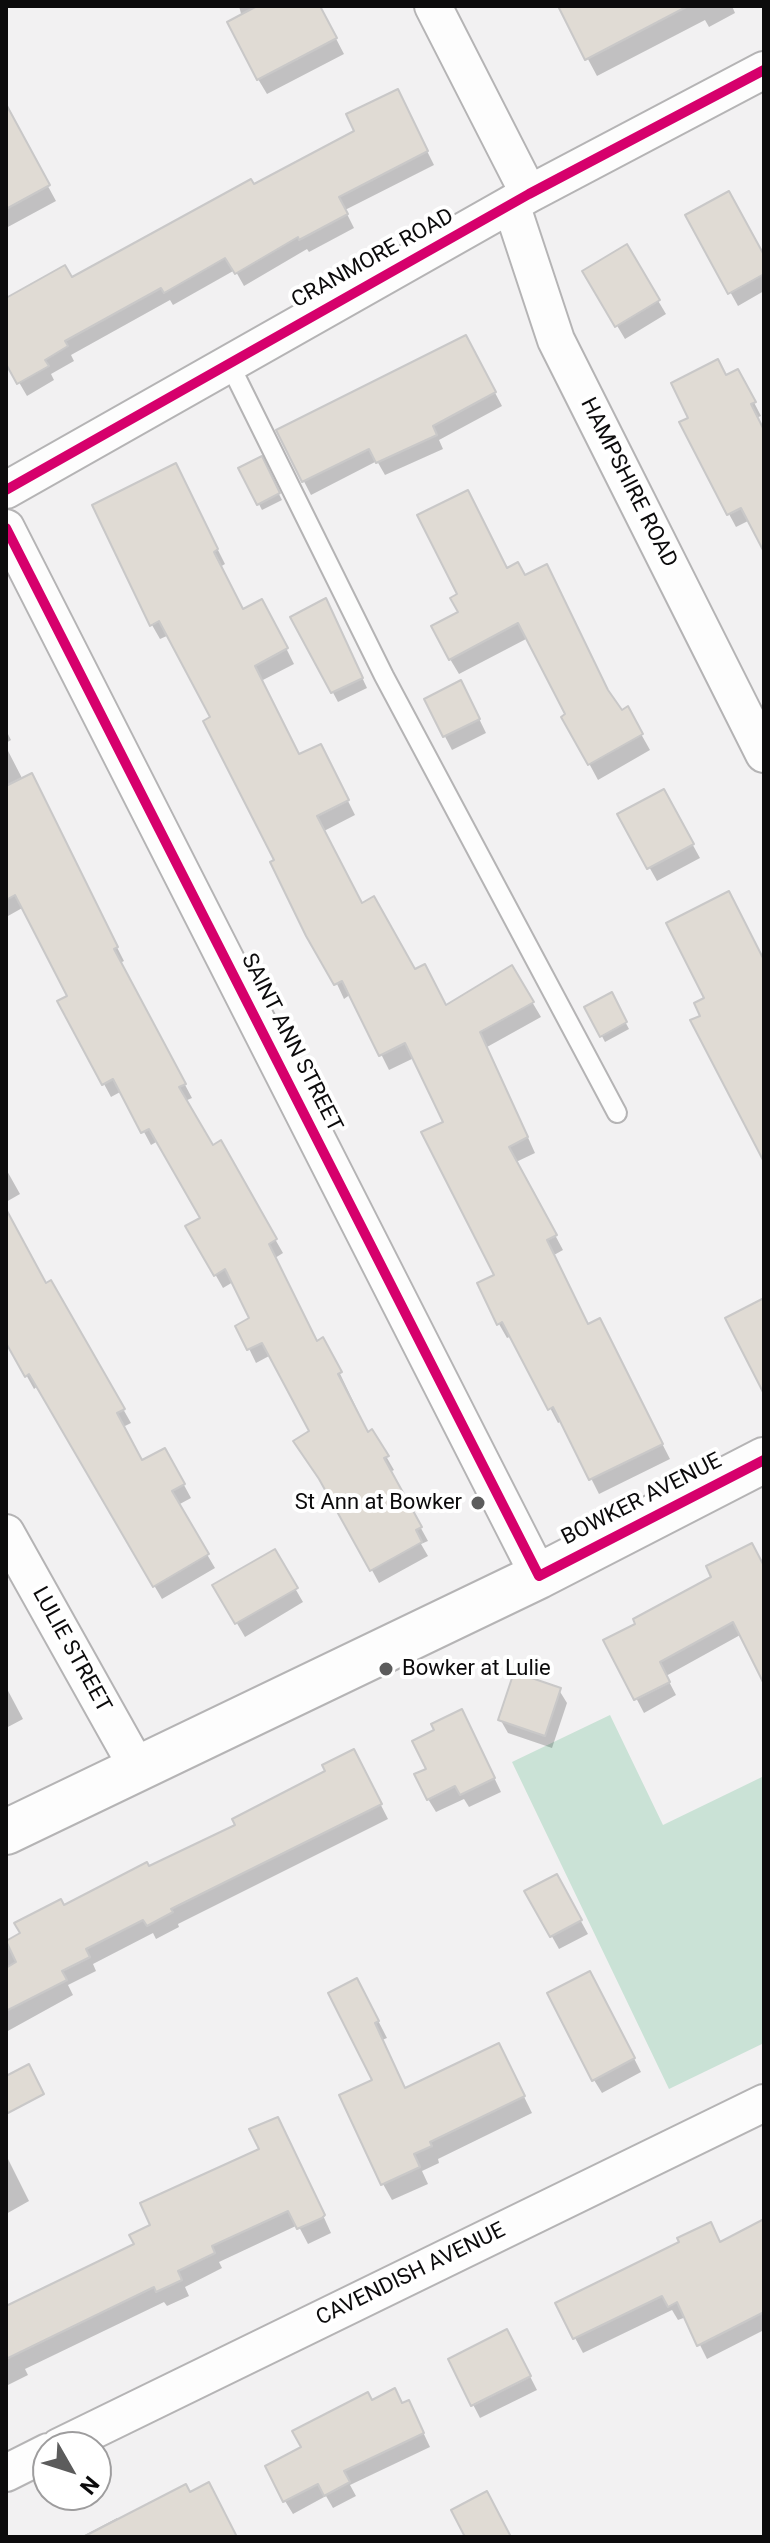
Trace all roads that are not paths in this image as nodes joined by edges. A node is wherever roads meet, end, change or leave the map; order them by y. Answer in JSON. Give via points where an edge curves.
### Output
{"nodes":[{"id":1,"x":433,"y":6,"type":"edge"},
{"id":2,"x":764,"y":70,"type":"edge"},
{"id":3,"x":520,"y":199,"type":"junction"},
{"id":4,"x":229,"y":363,"type":"junction"},
{"id":5,"x":6,"y":490,"type":"edge"},
{"id":6,"x":6,"y":528,"type":"edge"},
{"id":7,"x":764,"y":754,"type":"edge"},
{"id":8,"x":617,"y":1113,"type":"dead end"},
{"id":9,"x":764,"y":1460,"type":"edge"},
{"id":10,"x":6,"y":1533,"type":"edge"},
{"id":11,"x":539,"y":1576,"type":"junction"},
{"id":12,"x":137,"y":1767,"type":"junction"},
{"id":13,"x":6,"y":1832,"type":"edge"},
{"id":14,"x":764,"y":2103,"type":"edge"},
{"id":15,"x":92,"y":2431,"type":"edge"},
{"id":16,"x":32,"y":2460,"type":"edge"},
{"id":17,"x":6,"y":2473,"type":"edge"}],
"edges":[{"from":1,"to":3,"type":"street","name":"HAMPSHIRE ROAD"},
{"from":2,"to":3,"type":"street","name":"CRANMORE ROAD"},
{"from":3,"to":4,"type":"street","name":"CRANMORE ROAD"},
{"from":3,"to":7,"type":"street","name":"HAMPSHIRE ROAD","via":[[556,340]]},
{"from":4,"to":5,"type":"street","name":"CRANMORE ROAD"},
{"from":4,"to":8,"type":"lane","via":[[384,676]]},
{"from":6,"to":11,"type":"street","name":"SAINT ANN STREET"},
{"from":9,"to":11,"type":"street","name":"BOWKER AVENUE"},
{"from":10,"to":12,"type":"street","name":"LULIE STREET"},
{"from":11,"to":12,"type":"street","name":"BOWKER AVENUE"},
{"from":12,"to":13,"type":"street","name":"BOWKER AVENUE"},
{"from":14,"to":15,"type":"street","name":"CAVENDISH AVENUE"},
{"from":16,"to":17,"type":"street"}]}
